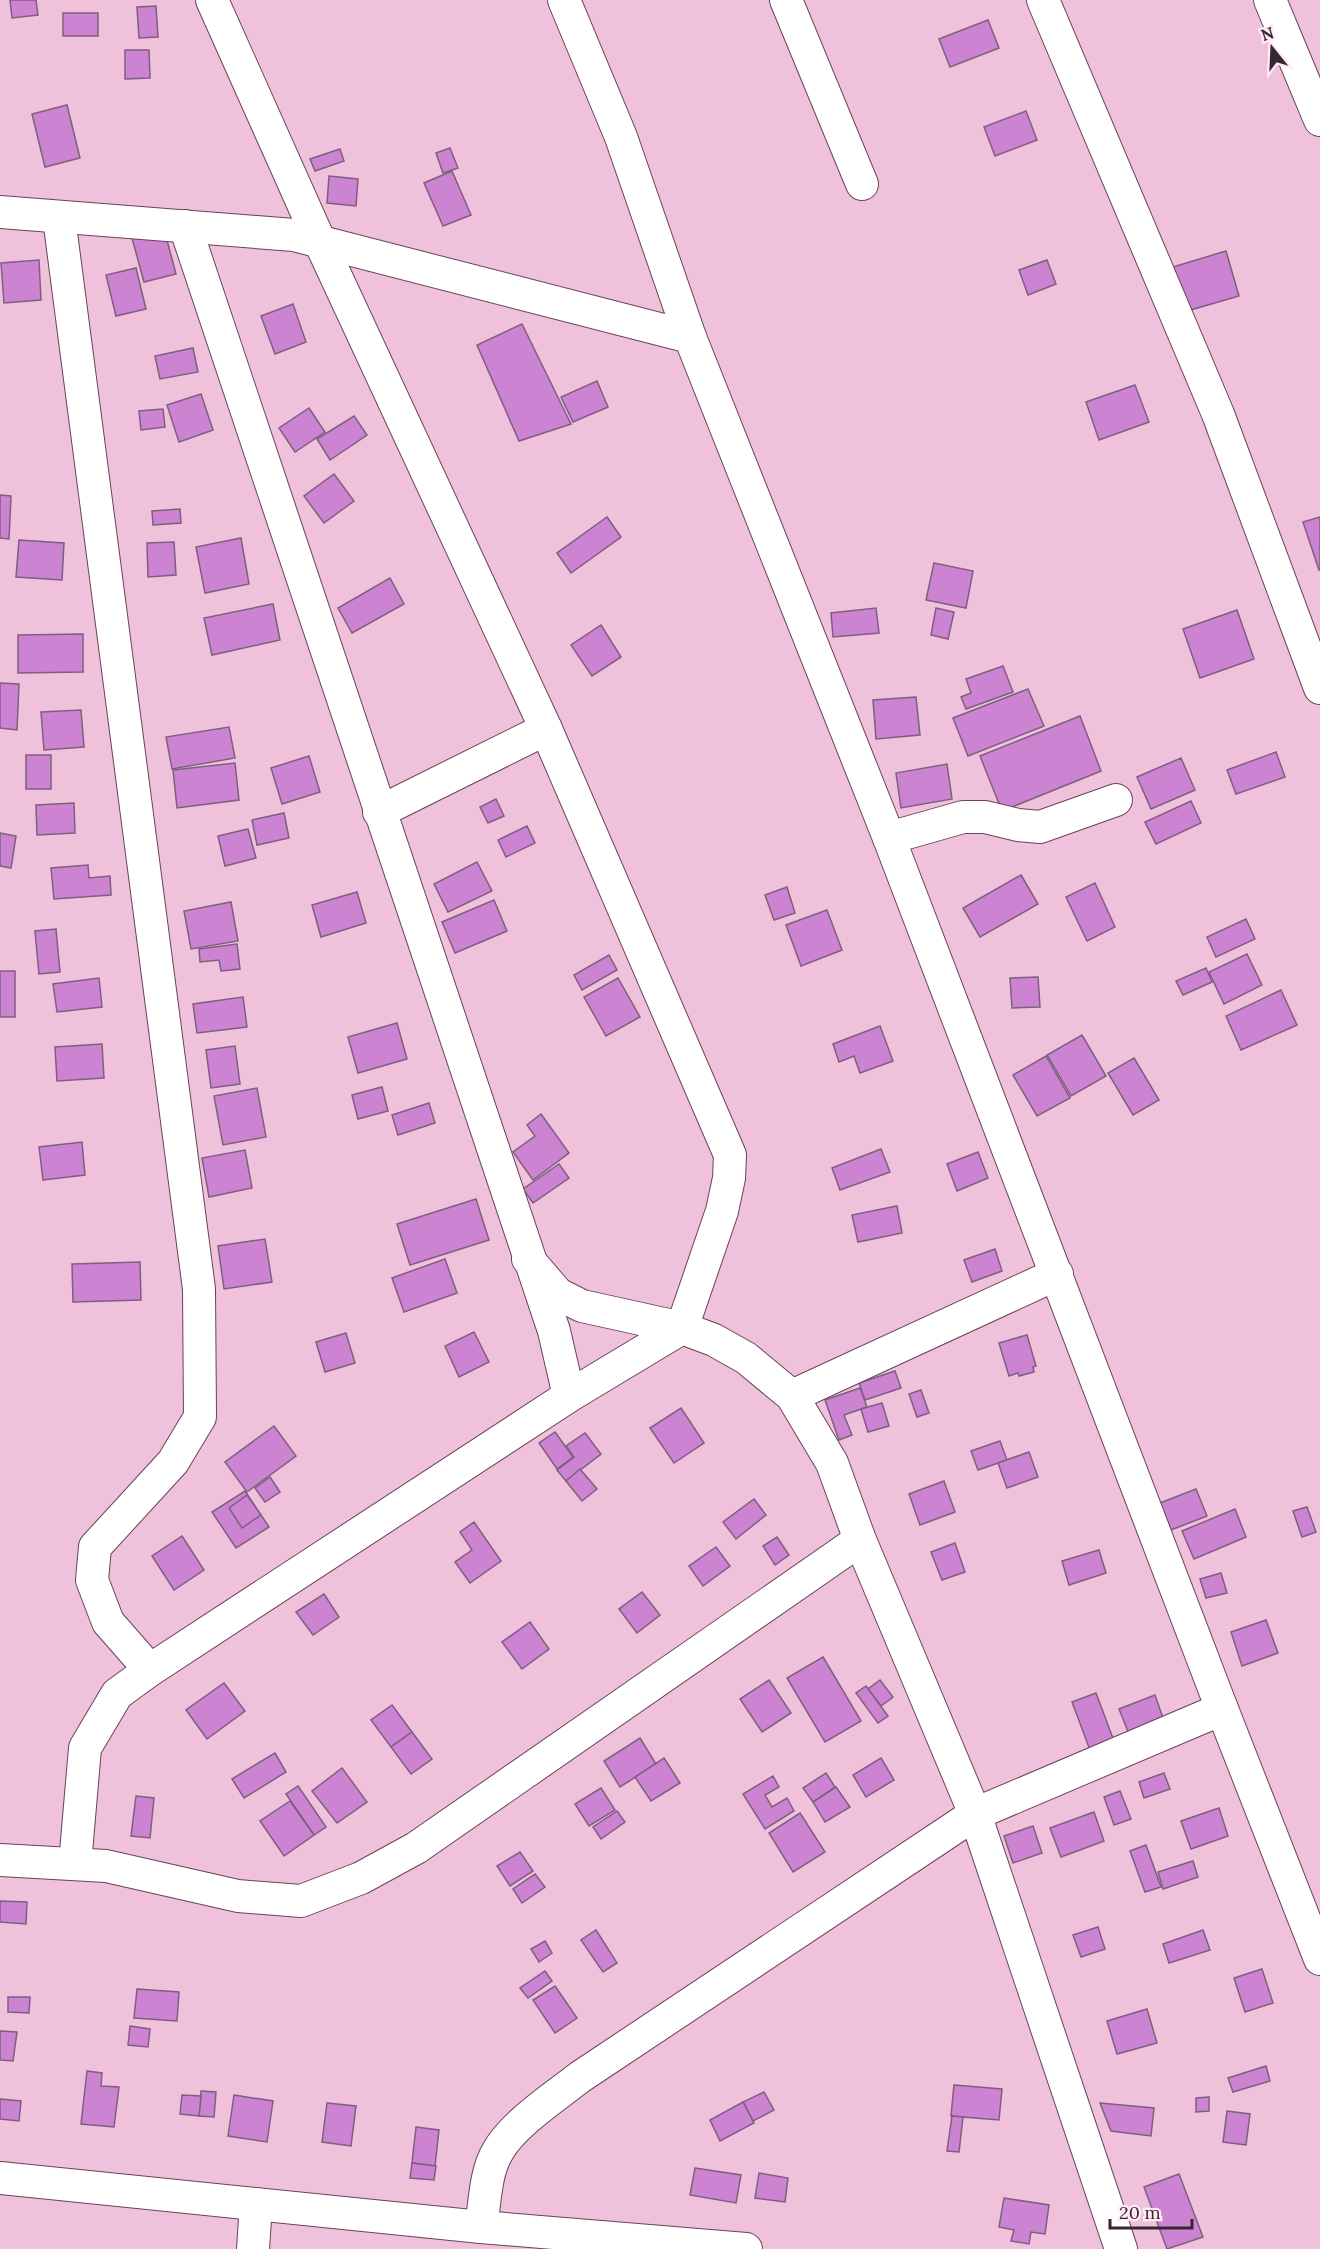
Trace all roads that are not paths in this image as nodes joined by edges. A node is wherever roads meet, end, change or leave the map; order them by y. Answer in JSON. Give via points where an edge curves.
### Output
{"nodes":[{"id":1,"x":212,"y":0,"type":"edge"},
{"id":2,"x":564,"y":0,"type":"edge"},
{"id":3,"x":786,"y":0,"type":"edge"},
{"id":4,"x":1043,"y":0,"type":"edge"},
{"id":5,"x":1270,"y":0,"type":"edge"},
{"id":6,"x":1320,"y":120,"type":"edge"},
{"id":7,"x":862,"y":184,"type":"dead end"},
{"id":8,"x":0,"y":212,"type":"edge"},
{"id":9,"x":59,"y":218,"type":"junction"},
{"id":10,"x":185,"y":226,"type":"junction"},
{"id":11,"x":320,"y":242,"type":"junction"},
{"id":12,"x":690,"y":337,"type":"junction"},
{"id":13,"x":1320,"y":688,"type":"edge"},
{"id":14,"x":546,"y":729,"type":"junction"},
{"id":15,"x":1116,"y":800,"type":"dead end"},
{"id":16,"x":379,"y":812,"type":"junction"},
{"id":17,"x":889,"y":838,"type":"junction"},
{"id":18,"x":528,"y":1259,"type":"junction"},
{"id":19,"x":1057,"y":1274,"type":"junction"},
{"id":20,"x":682,"y":1328,"type":"junction"},
{"id":21,"x":569,"y":1396,"type":"junction"},
{"id":22,"x":792,"y":1396,"type":"junction"},
{"id":23,"x":860,"y":1540,"type":"junction"},
{"id":24,"x":150,"y":1670,"type":"junction"},
{"id":25,"x":1222,"y":1709,"type":"junction"},
{"id":26,"x":975,"y":1814,"type":"junction"},
{"id":27,"x":0,"y":1860,"type":"edge"},
{"id":28,"x":75,"y":1864,"type":"junction"},
{"id":29,"x":1320,"y":1959,"type":"edge"},
{"id":30,"x":0,"y":2178,"type":"edge"},
{"id":31,"x":256,"y":2204,"type":"junction"},
{"id":32,"x":482,"y":2227,"type":"junction"},
{"id":33,"x":253,"y":2249,"type":"edge"},
{"id":34,"x":746,"y":2249,"type":"edge"},
{"id":35,"x":1121,"y":2249,"type":"edge"}],
"edges":[{"from":1,"to":11,"type":"street"},
{"from":2,"to":12,"type":"street","via":[[621,137]]},
{"from":3,"to":7,"type":"street"},
{"from":4,"to":13,"type":"street","via":[[1218,414]]},
{"from":5,"to":6,"type":"street"},
{"from":8,"to":9,"type":"street"},
{"from":9,"to":10,"type":"street"},
{"from":9,"to":24,"type":"street","via":[[199,1289],[200,1417],[173,1461],[95,1546],[92,1580],[108,1622]]},
{"from":10,"to":11,"type":"street","via":[[294,235]]},
{"from":10,"to":16,"type":"street"},
{"from":11,"to":12,"type":"street"},
{"from":11,"to":14,"type":"street"},
{"from":12,"to":17,"type":"street"},
{"from":14,"to":16,"type":"street"},
{"from":14,"to":20,"type":"street","via":[[730,1155],[722,1211]]},
{"from":15,"to":17,"type":"street","via":[[1040,827],[963,817]]},
{"from":16,"to":18,"type":"street"},
{"from":17,"to":19,"type":"street"},
{"from":18,"to":20,"type":"street","via":[[558,1294],[582,1306]]},
{"from":18,"to":21,"type":"street","via":[[554,1331]]},
{"from":19,"to":22,"type":"street"},
{"from":19,"to":25,"type":"street"},
{"from":20,"to":21,"type":"street"},
{"from":20,"to":22,"type":"street","via":[[746,1358]]},
{"from":21,"to":24,"type":"street"},
{"from":22,"to":23,"type":"street","via":[[832,1463]]},
{"from":23,"to":26,"type":"street"},
{"from":23,"to":28,"type":"street","via":[[416,1848],[361,1878],[301,1901],[238,1896],[106,1866]]},
{"from":24,"to":28,"type":"street","via":[[117,1694],[85,1748]]},
{"from":25,"to":26,"type":"street"},
{"from":25,"to":29,"type":"street"},
{"from":26,"to":32,"type":"street","via":[[545,2104],[498,2150],[489,2177]]},
{"from":26,"to":35,"type":"street"},
{"from":27,"to":28,"type":"street"},
{"from":30,"to":31,"type":"street"},
{"from":31,"to":32,"type":"street"},
{"from":31,"to":33,"type":"street"},
{"from":32,"to":34,"type":"street"}]}
